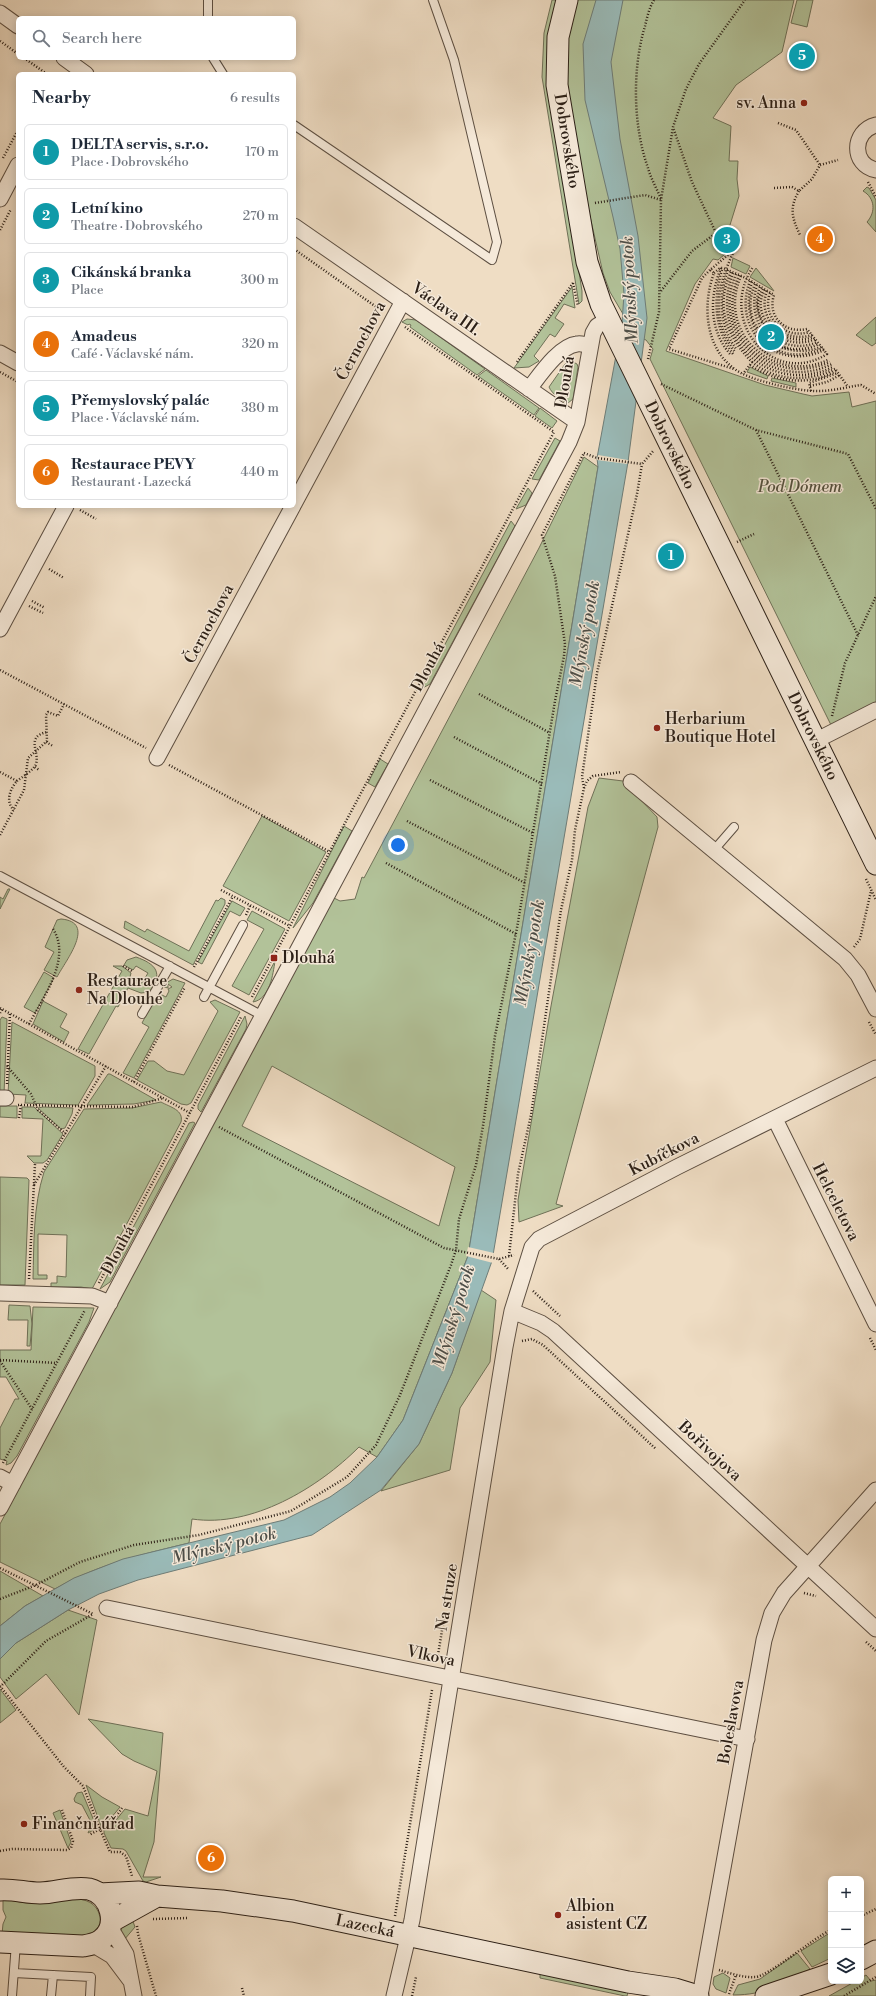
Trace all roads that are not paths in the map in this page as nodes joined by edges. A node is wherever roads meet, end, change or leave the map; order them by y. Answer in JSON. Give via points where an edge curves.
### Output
{"nodes":[{"id":1,"x":208,"y":0,"type":"edge"},
{"id":2,"x":433,"y":0,"type":"edge"},
{"id":3,"x":567,"y":0,"type":"edge"},
{"id":4,"x":0,"y":13,"type":"edge"},
{"id":5,"x":208,"y":16,"type":"edge"},
{"id":6,"x":16,"y":25,"type":"edge"},
{"id":7,"x":213,"y":60,"type":"edge"},
{"id":8,"x":222,"y":72,"type":"edge"},
{"id":9,"x":876,"y":125,"type":"edge"},
{"id":10,"x":296,"y":126,"type":"edge"},
{"id":11,"x":16,"y":169,"type":"edge"},
{"id":12,"x":874,"y":175,"type":"edge"},
{"id":13,"x":0,"y":199,"type":"edge"},
{"id":14,"x":296,"y":227,"type":"edge"},
{"id":15,"x":403,"y":301,"type":"junction"},
{"id":16,"x":608,"y":319,"type":"junction"},
{"id":17,"x":589,"y":345,"type":"junction"},
{"id":18,"x":0,"y":353,"type":"edge"},
{"id":19,"x":16,"y":361,"type":"edge"},
{"id":20,"x":529,"y":389,"type":"junction"},
{"id":21,"x":577,"y":422,"type":"junction"},
{"id":22,"x":296,"y":499,"type":"edge"},
{"id":23,"x":72,"y":508,"type":"edge"},
{"id":24,"x":291,"y":508,"type":"edge"},
{"id":25,"x":0,"y":629,"type":"edge"},
{"id":26,"x":876,"y":710,"type":"edge"},
{"id":27,"x":815,"y":741,"type":"junction"},
{"id":28,"x":157,"y":758,"type":"road end"},
{"id":29,"x":631,"y":782,"type":"road end"},
{"id":30,"x":734,"y":827,"type":"dead end"},
{"id":31,"x":714,"y":850,"type":"junction"},
{"id":32,"x":876,"y":864,"type":"edge"},
{"id":33,"x":0,"y":876,"type":"edge"},
{"id":34,"x":243,"y":925,"type":"dead end"},
{"id":35,"x":170,"y":966,"type":"junction"},
{"id":36,"x":210,"y":987,"type":"junction"},
{"id":37,"x":204,"y":997,"type":"dead end"},
{"id":38,"x":876,"y":1009,"type":"edge"},
{"id":39,"x":142,"y":1014,"type":"dead end"},
{"id":40,"x":263,"y":1016,"type":"junction"},
{"id":41,"x":876,"y":1068,"type":"edge"},
{"id":42,"x":774,"y":1119,"type":"junction"},
{"id":43,"x":0,"y":1293,"type":"edge"},
{"id":44,"x":110,"y":1303,"type":"junction"},
{"id":45,"x":512,"y":1311,"type":"junction"},
{"id":46,"x":872,"y":1328,"type":"edge"},
{"id":47,"x":6,"y":1480,"type":"edge"},
{"id":48,"x":876,"y":1490,"type":"edge"},
{"id":49,"x":0,"y":1508,"type":"edge"},
{"id":50,"x":807,"y":1566,"type":"junction"},
{"id":51,"x":107,"y":1608,"type":"dead end"},
{"id":52,"x":876,"y":1629,"type":"edge"},
{"id":53,"x":451,"y":1679,"type":"junction"},
{"id":54,"x":747,"y":1739,"type":"junction"},
{"id":55,"x":0,"y":1890,"type":"edge"},
{"id":56,"x":99,"y":1894,"type":"junction"},
{"id":57,"x":157,"y":1896,"type":"junction"},
{"id":58,"x":111,"y":1924,"type":"junction"},
{"id":59,"x":402,"y":1929,"type":"junction"},
{"id":60,"x":8,"y":1942,"type":"edge"},
{"id":61,"x":92,"y":1944,"type":"junction"},
{"id":62,"x":876,"y":1951,"type":"edge"},
{"id":63,"x":864,"y":1957,"type":"edge"},
{"id":64,"x":14,"y":1972,"type":"junction"},
{"id":65,"x":53,"y":1975,"type":"junction"},
{"id":66,"x":828,"y":1976,"type":"edge"},
{"id":67,"x":828,"y":1977,"type":"edge"},
{"id":68,"x":130,"y":1980,"type":"junction"},
{"id":69,"x":628,"y":1982,"type":"junction"},
{"id":70,"x":658,"y":1995,"type":"edge"},
{"id":71,"x":12,"y":1996,"type":"edge"},
{"id":72,"x":51,"y":1996,"type":"edge"},
{"id":73,"x":90,"y":1996,"type":"edge"},
{"id":74,"x":134,"y":1996,"type":"edge"},
{"id":75,"x":394,"y":1996,"type":"edge"},
{"id":76,"x":699,"y":1996,"type":"edge"},
{"id":77,"x":766,"y":1996,"type":"edge"},
{"id":78,"x":797,"y":1996,"type":"edge"}],
"edges":[{"from":1,"to":5,"type":"lane"},
{"from":2,"to":10,"type":"lane","via":[[454,60],[497,242],[492,260]]},
{"from":3,"to":16,"type":"main road","name":"Dobrovského","via":[[557,53],[560,103],[587,262]]},
{"from":4,"to":6,"type":"street"},
{"from":7,"to":8,"type":"lane"},
{"from":9,"to":12,"type":"street","via":[[864,130],[857,144],[857,152],[862,162]]},
{"from":11,"to":13,"type":"street"},
{"from":14,"to":15,"type":"street","name":"Václava III."},
{"from":15,"to":20,"type":"street","name":"Václava III."},
{"from":15,"to":22,"type":"street","name":"Černochova"},
{"from":16,"to":17,"type":"street","name":"Dlouhá","via":[[597,326]]},
{"from":16,"to":27,"type":"main road","name":"Dobrovského","via":[[619,340],[651,385]]},
{"from":17,"to":20,"type":"street","via":[[578,343],[567,347],[557,355]]},
{"from":17,"to":21,"type":"street","name":"Dlouhá"},
{"from":18,"to":19,"type":"street"},
{"from":20,"to":21,"type":"street","name":"Václava III."},
{"from":21,"to":40,"type":"street","name":"Dlouhá","via":[[569,442]]},
{"from":23,"to":25,"type":"street"},
{"from":24,"to":28,"type":"street","name":"Černochova"},
{"from":26,"to":27,"type":"street"},
{"from":27,"to":32,"type":"main road","name":"Dobrovského"},
{"from":29,"to":31,"type":"street"},
{"from":30,"to":31,"type":"lane"},
{"from":31,"to":38,"type":"street","via":[[845,959],[858,974]]},
{"from":33,"to":35,"type":"lane"},
{"from":34,"to":36,"type":"lane"},
{"from":35,"to":36,"type":"lane"},
{"from":35,"to":39,"type":"lane"},
{"from":36,"to":37,"type":"lane"},
{"from":36,"to":40,"type":"lane"},
{"from":40,"to":44,"type":"street","name":"Dlouhá"},
{"from":41,"to":42,"type":"street","name":"Kubíčkova"},
{"from":42,"to":45,"type":"street","name":"Kubíčkova","via":[[539,1239],[530,1250]]},
{"from":42,"to":46,"type":"street","name":"Helceletova"},
{"from":43,"to":44,"type":"street","name":"Dlouhá","via":[[92,1296]]},
{"from":44,"to":47,"type":"street","name":"Dlouhá"},
{"from":45,"to":50,"type":"street","name":"Bořivojova","via":[[553,1331]]},
{"from":45,"to":53,"type":"street","name":"Na struze"},
{"from":47,"to":49,"type":"street","name":"Dlouhá"},
{"from":48,"to":50,"type":"street","name":"Boleslavova"},
{"from":50,"to":52,"type":"street","name":"Bořivojova"},
{"from":50,"to":54,"type":"street","name":"Boleslavova","via":[[784,1593],[769,1620]]},
{"from":51,"to":53,"type":"street","name":"Vlkova"},
{"from":53,"to":54,"type":"street","name":"Vlkova"},
{"from":53,"to":59,"type":"street","name":"Na struze"},
{"from":54,"to":76,"type":"street","name":"Boleslavova","via":[[713,1969]]},
{"from":55,"to":56,"type":"main road","name":"Lazecká","via":[[39,1893],[83,1889]]},
{"from":56,"to":57,"type":"main road","name":"Lazecká","via":[[139,1892]]},
{"from":56,"to":58,"type":"main road","via":[[107,1904]]},
{"from":57,"to":58,"type":"main road"},
{"from":57,"to":59,"type":"main road","name":"Lazecká","via":[[222,1901]]},
{"from":58,"to":61,"type":"main road","via":[[102,1939]]},
{"from":58,"to":68,"type":"street","via":[[126,1954]]},
{"from":59,"to":69,"type":"main road","name":"Lazecká"},
{"from":59,"to":75,"type":"street","name":"Na struze"},
{"from":60,"to":61,"type":"main road","via":[[77,1946]]},
{"from":60,"to":64,"type":"lane"},
{"from":61,"to":68,"type":"street","via":[[112,1956]]},
{"from":62,"to":63,"type":"main road"},
{"from":64,"to":65,"type":"lane"},
{"from":64,"to":71,"type":"lane"},
{"from":65,"to":72,"type":"lane"},
{"from":65,"to":73,"type":"lane","via":[[91,1977]]},
{"from":66,"to":77,"type":"main road"},
{"from":67,"to":78,"type":"main road"},
{"from":68,"to":74,"type":"street"},
{"from":69,"to":70,"type":"main road","name":"Lazecká"},
{"from":69,"to":76,"type":"main road","name":"Lazecká","via":[[675,1988]]}]}
